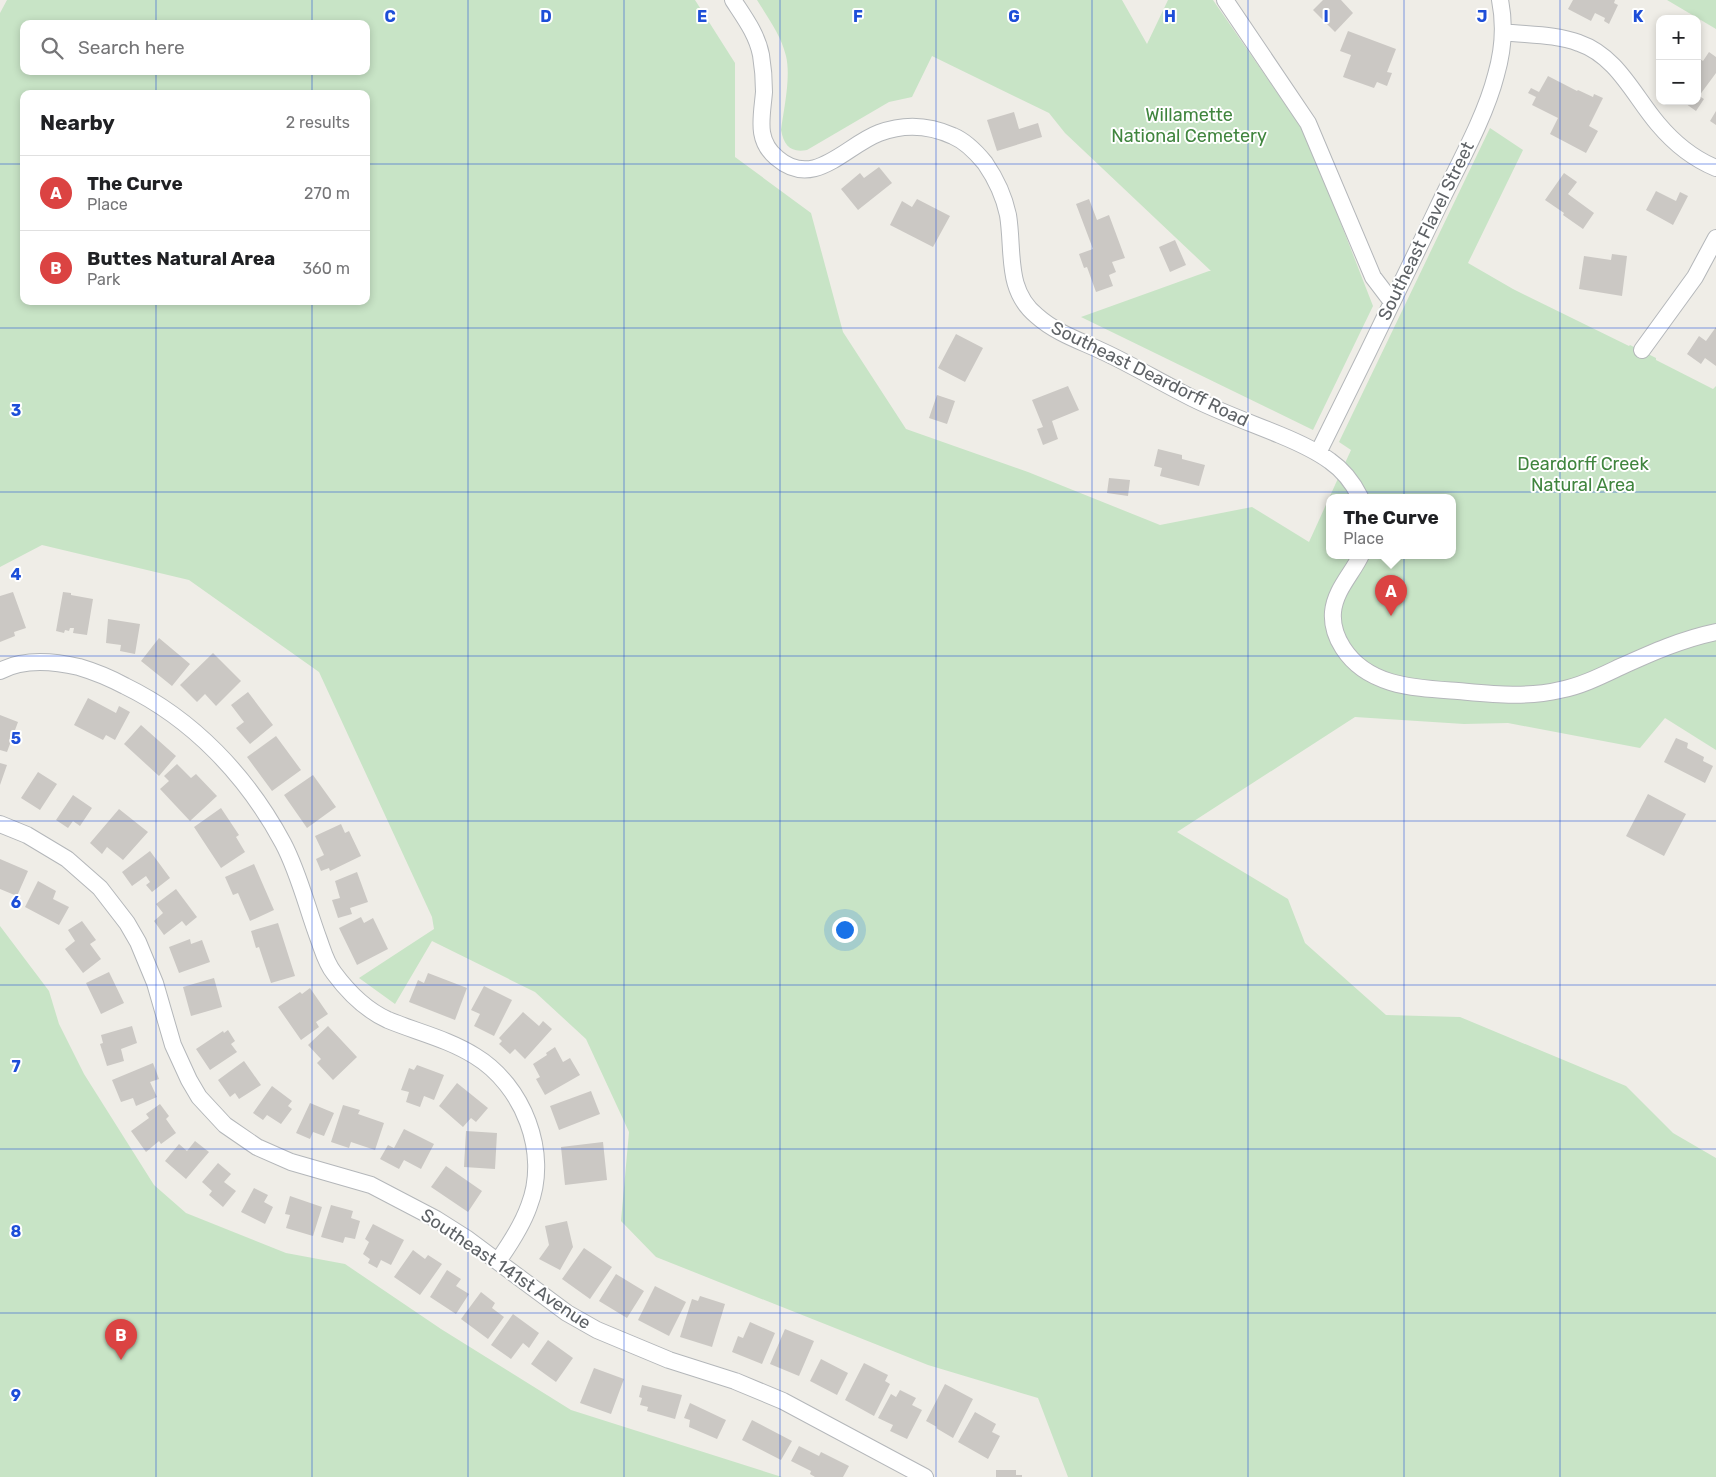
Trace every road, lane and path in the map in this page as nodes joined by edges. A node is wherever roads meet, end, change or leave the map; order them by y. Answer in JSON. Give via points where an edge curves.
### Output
{"nodes":[{"id":1,"x":733,"y":0,"type":"edge"},
{"id":2,"x":1225,"y":0,"type":"edge"},
{"id":3,"x":1500,"y":0,"type":"edge"},
{"id":4,"x":1503,"y":32,"type":"junction"},
{"id":5,"x":1716,"y":168,"type":"edge"},
{"id":6,"x":1716,"y":238,"type":"edge"},
{"id":7,"x":1392,"y":302,"type":"junction"},
{"id":8,"x":1642,"y":350,"type":"dead end"},
{"id":9,"x":1318,"y":453,"type":"junction"},
{"id":10,"x":1358,"y":494,"type":"edge"},
{"id":11,"x":1359,"y":559,"type":"edge"},
{"id":12,"x":1716,"y":632,"type":"edge"},
{"id":13,"x":0,"y":671,"type":"edge"},
{"id":14,"x":0,"y":824,"type":"edge"},
{"id":15,"x":498,"y":1261,"type":"junction"},
{"id":16,"x":925,"y":1477,"type":"edge"}],
"edges":[{"from":1,"to":9,"type":"street","name":"Southeast Deardorff Road","via":[[761,52],[764,92],[761,134],[776,158],[795,168],[812,169],[826,166],[858,144],[896,129],[921,127],[956,137],[981,158],[1002,194],[1008,215],[1017,292],[1037,317],[1194,399]]},
{"from":2,"to":7,"type":"street","via":[[1308,123],[1373,277]]},
{"from":3,"to":4,"type":"street","name":"Southeast Flavel Street"},
{"from":4,"to":5,"type":"street","via":[[1580,43],[1606,58],[1659,125],[1696,159]]},
{"from":4,"to":7,"type":"street","name":"Southeast Flavel Street","via":[[1499,64],[1490,94]]},
{"from":6,"to":8,"type":"street","via":[[1695,277]]},
{"from":7,"to":9,"type":"street","name":"Southeast Flavel Street"},
{"from":9,"to":10,"type":"street","name":"Southeast Deardorff Road","via":[[1341,470]]},
{"from":11,"to":12,"type":"street","via":[[1336,599],[1333,614],[1336,634],[1346,653],[1361,669],[1400,685],[1506,695],[1560,690],[1589,681],[1680,641]]},
{"from":13,"to":15,"type":"street","via":[[30,661],[61,663],[96,672],[156,702],[182,720],[224,760],[268,816],[297,874],[329,967],[344,987],[386,1019],[476,1056],[500,1075],[527,1118],[536,1162],[530,1205],[516,1236]]},
{"from":14,"to":15,"type":"street","name":"Southeast 141st Avenue","via":[[67,859],[100,888],[127,923],[155,983],[173,1045],[189,1080],[199,1097],[225,1125],[257,1147],[291,1162],[371,1185],[443,1224]]},
{"from":15,"to":16,"type":"street","name":"Southeast 141st Avenue","via":[[597,1330],[783,1401]]}]}
